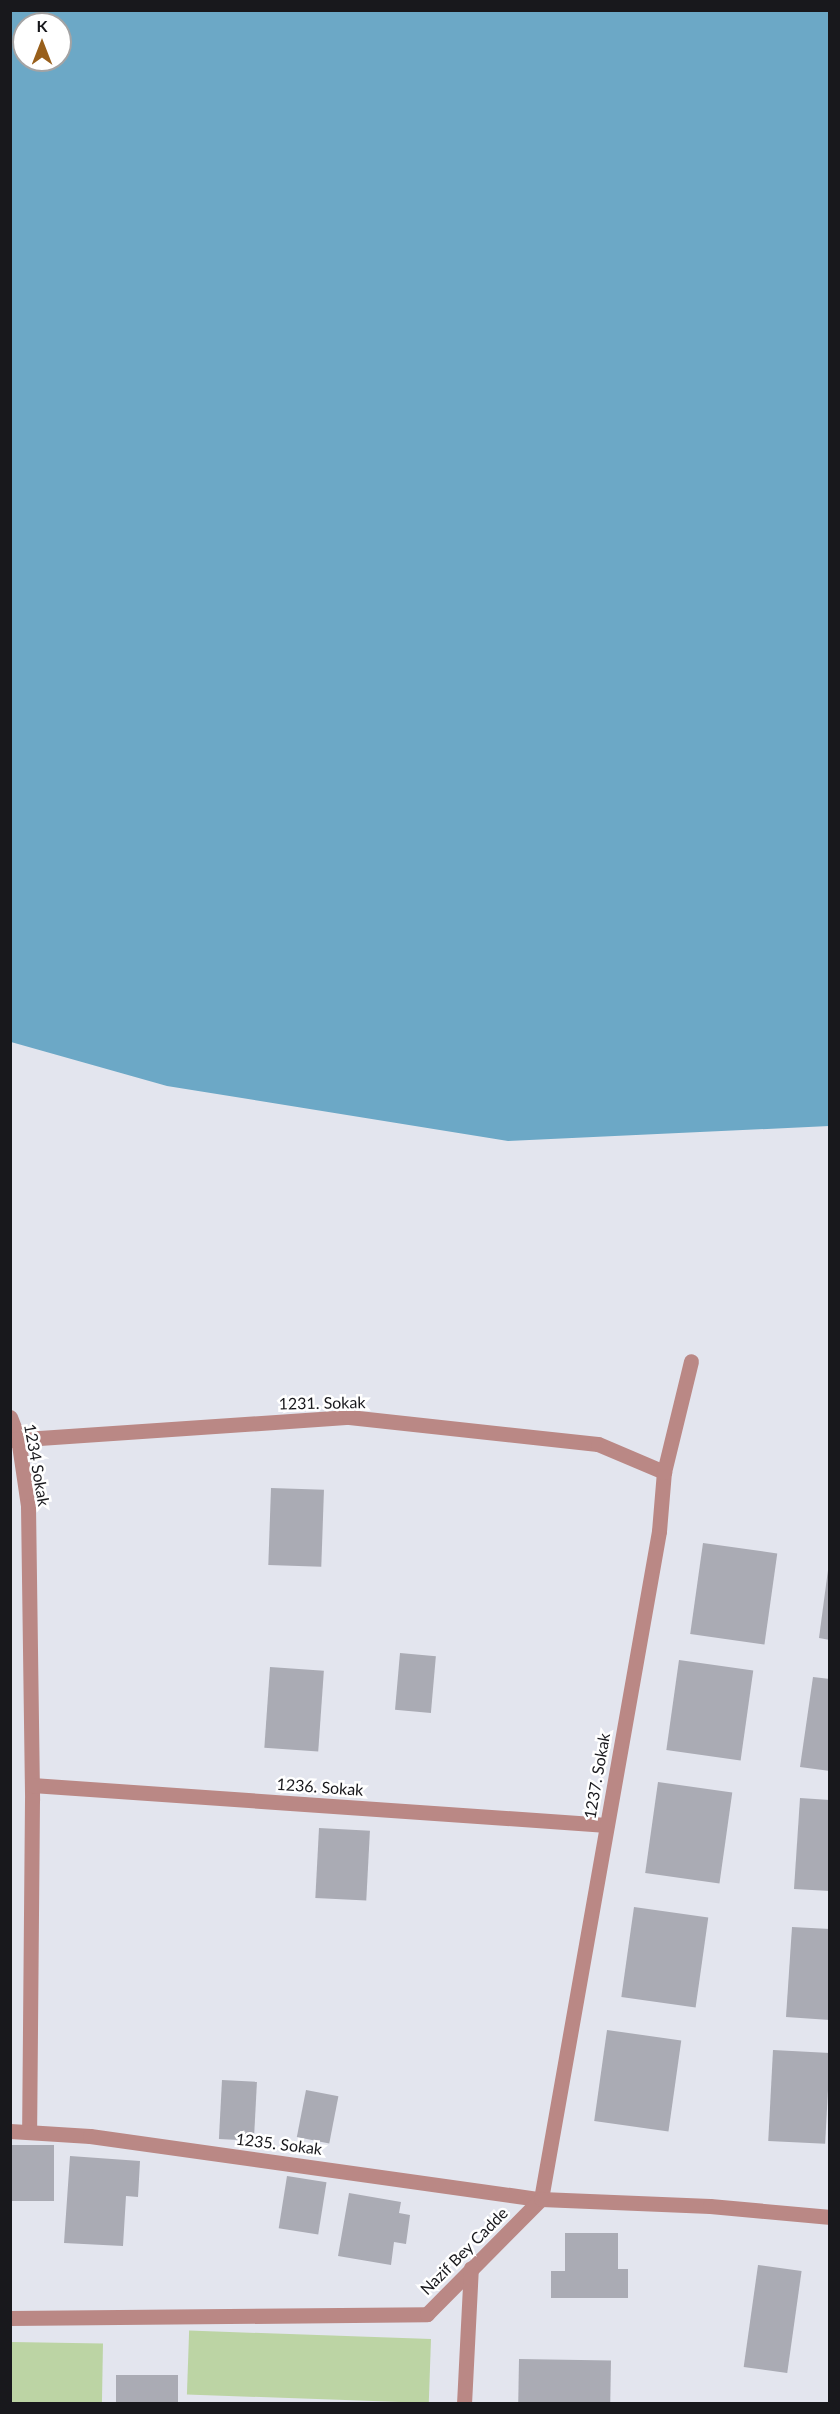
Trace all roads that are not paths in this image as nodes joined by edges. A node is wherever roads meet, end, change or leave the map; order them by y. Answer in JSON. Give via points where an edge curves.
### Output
{"nodes":[{"id":1,"x":692,"y":1361,"type":"dead end"},
{"id":2,"x":10,"y":1417,"type":"edge"},
{"id":3,"x":14,"y":1439,"type":"edge"},
{"id":4,"x":664,"y":1472,"type":"junction"},
{"id":5,"x":32,"y":1785,"type":"junction"},
{"id":6,"x":607,"y":1825,"type":"junction"},
{"id":7,"x":10,"y":2131,"type":"edge"},
{"id":8,"x":29,"y":2132,"type":"junction"},
{"id":9,"x":542,"y":2199,"type":"junction"},
{"id":10,"x":830,"y":2217,"type":"edge"},
{"id":11,"x":471,"y":2268,"type":"junction"},
{"id":12,"x":10,"y":2318,"type":"edge"},
{"id":13,"x":464,"y":2403,"type":"edge"}],
"edges":[{"from":1,"to":4,"type":"street","name":"1237. Sokak"},
{"from":2,"to":3,"type":"street","name":"1234 Sokak"},
{"from":3,"to":4,"type":"street","name":"1231. Sokak","via":[[349,1417],[598,1443]]},
{"from":3,"to":5,"type":"street","name":"1234 Sokak","via":[[28,1506]]},
{"from":4,"to":6,"type":"street","name":"1237. Sokak","via":[[659,1531]]},
{"from":5,"to":6,"type":"street","name":"1236. Sokak"},
{"from":5,"to":8,"type":"street","name":"1234 Sokak"},
{"from":6,"to":9,"type":"street","name":"1237. Sokak"},
{"from":7,"to":8,"type":"street","name":"1235. Sokak"},
{"from":8,"to":9,"type":"street","name":"1235. Sokak","via":[[90,2136]]},
{"from":9,"to":10,"type":"street","via":[[710,2206]]},
{"from":9,"to":11,"type":"street","name":"Nazif Bey Cadde"},
{"from":11,"to":12,"type":"street","name":"Nazif Bey Cadde","via":[[427,2314]]},
{"from":11,"to":13,"type":"street"}]}
